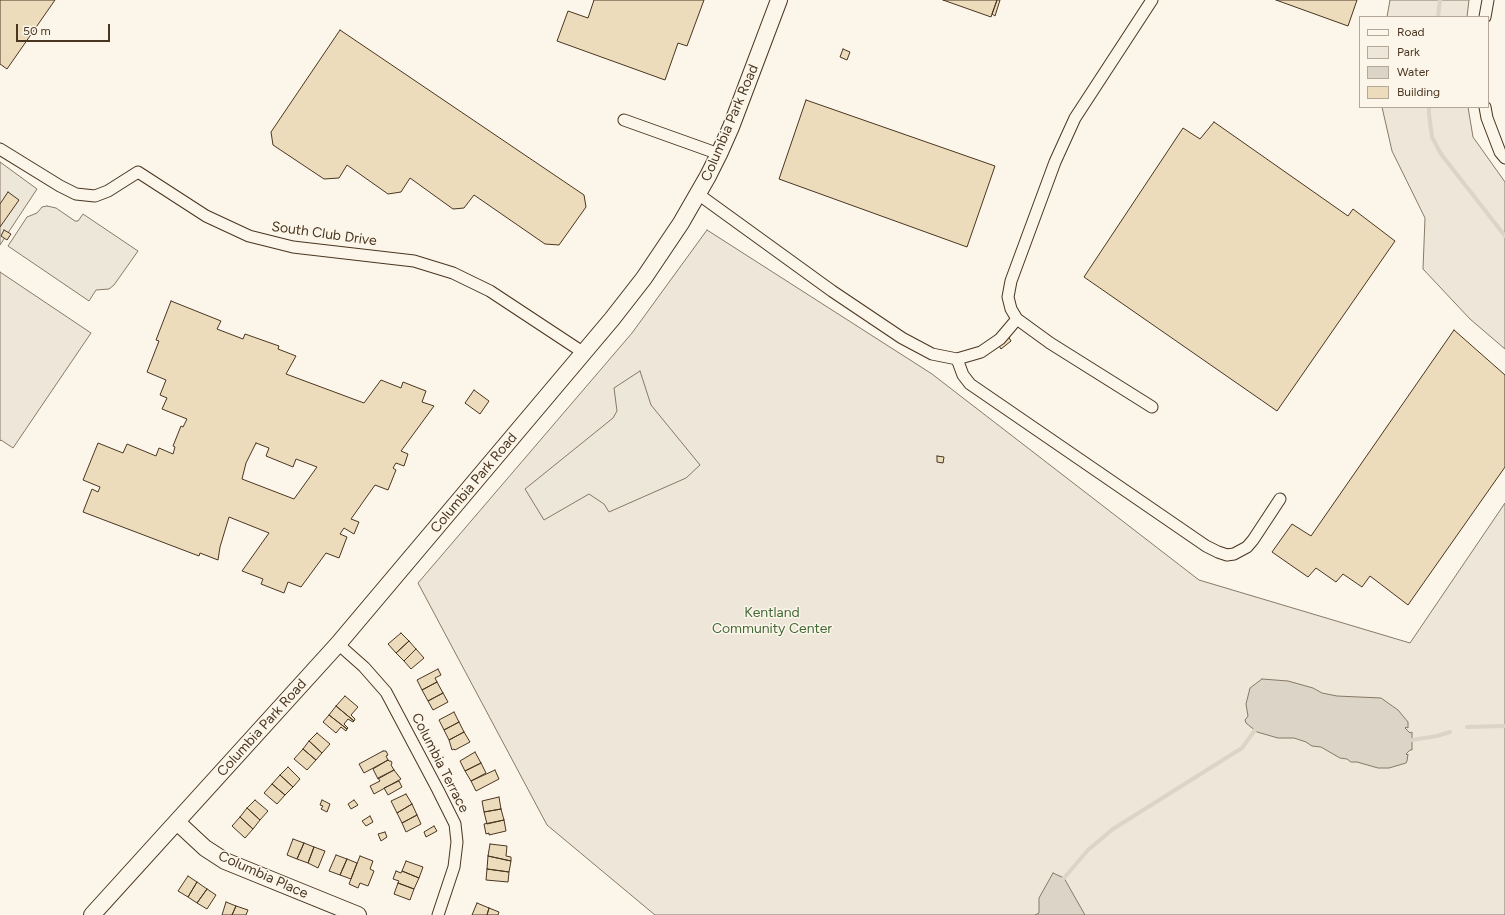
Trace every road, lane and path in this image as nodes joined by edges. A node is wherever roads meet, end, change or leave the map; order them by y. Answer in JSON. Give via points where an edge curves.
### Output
{"nodes":[{"id":1,"x":779,"y":0,"type":"edge"},
{"id":2,"x":1152,"y":0,"type":"edge"},
{"id":3,"x":1488,"y":0,"type":"edge"},
{"id":4,"x":1485,"y":16,"type":"edge"},
{"id":5,"x":1485,"y":108,"type":"edge"},
{"id":6,"x":624,"y":120,"type":"dead end"},
{"id":7,"x":0,"y":149,"type":"edge"},
{"id":8,"x":720,"y":154,"type":"junction"},
{"id":9,"x":1505,"y":158,"type":"edge"},
{"id":10,"x":698,"y":194,"type":"junction"},
{"id":11,"x":1017,"y":318,"type":"junction"},
{"id":12,"x":584,"y":353,"type":"junction"},
{"id":13,"x":957,"y":359,"type":"junction"},
{"id":14,"x":1152,"y":407,"type":"dead end"},
{"id":15,"x":1280,"y":499,"type":"dead end"},
{"id":16,"x":338,"y":644,"type":"junction"},
{"id":17,"x":177,"y":822,"type":"junction"},
{"id":18,"x":92,"y":915,"type":"edge"},
{"id":19,"x":358,"y":915,"type":"edge"},
{"id":20,"x":438,"y":915,"type":"edge"}],
"edges":[{"from":1,"to":8,"type":"street","name":"Columbia Park Road"},
{"from":2,"to":11,"type":"street","via":[[1075,118],[1055,162],[1011,281],[1008,297],[1011,310]]},
{"from":3,"to":4,"type":"street"},
{"from":5,"to":9,"type":"street","via":[[1500,152]]},
{"from":6,"to":8,"type":"street"},
{"from":7,"to":12,"type":"street","name":"South Club Drive","via":[[76,194],[95,196],[138,172],[206,216],[249,236],[293,247],[414,261],[453,273],[490,291]]},
{"from":8,"to":10,"type":"street","name":"Columbia Park Road"},
{"from":10,"to":12,"type":"street","name":"Columbia Park Road","via":[[644,278]]},
{"from":10,"to":13,"type":"street","via":[[902,338],[932,354]]},
{"from":11,"to":13,"type":"street","via":[[1000,339],[981,352]]},
{"from":11,"to":14,"type":"street","via":[[1050,343]]},
{"from":12,"to":16,"type":"street","name":"Columbia Park Road"},
{"from":13,"to":15,"type":"street","via":[[963,375],[970,384],[1218,552],[1234,554],[1247,547]]},
{"from":16,"to":17,"type":"street","name":"Columbia Park Road"},
{"from":16,"to":20,"type":"street","name":"Columbia Terrace","via":[[364,667],[386,692],[455,824],[457,842],[454,867]]},
{"from":17,"to":18,"type":"street","name":"Columbia Park Road"},
{"from":17,"to":19,"type":"street","name":"Columbia Place","via":[[205,848],[225,861]]}]}
